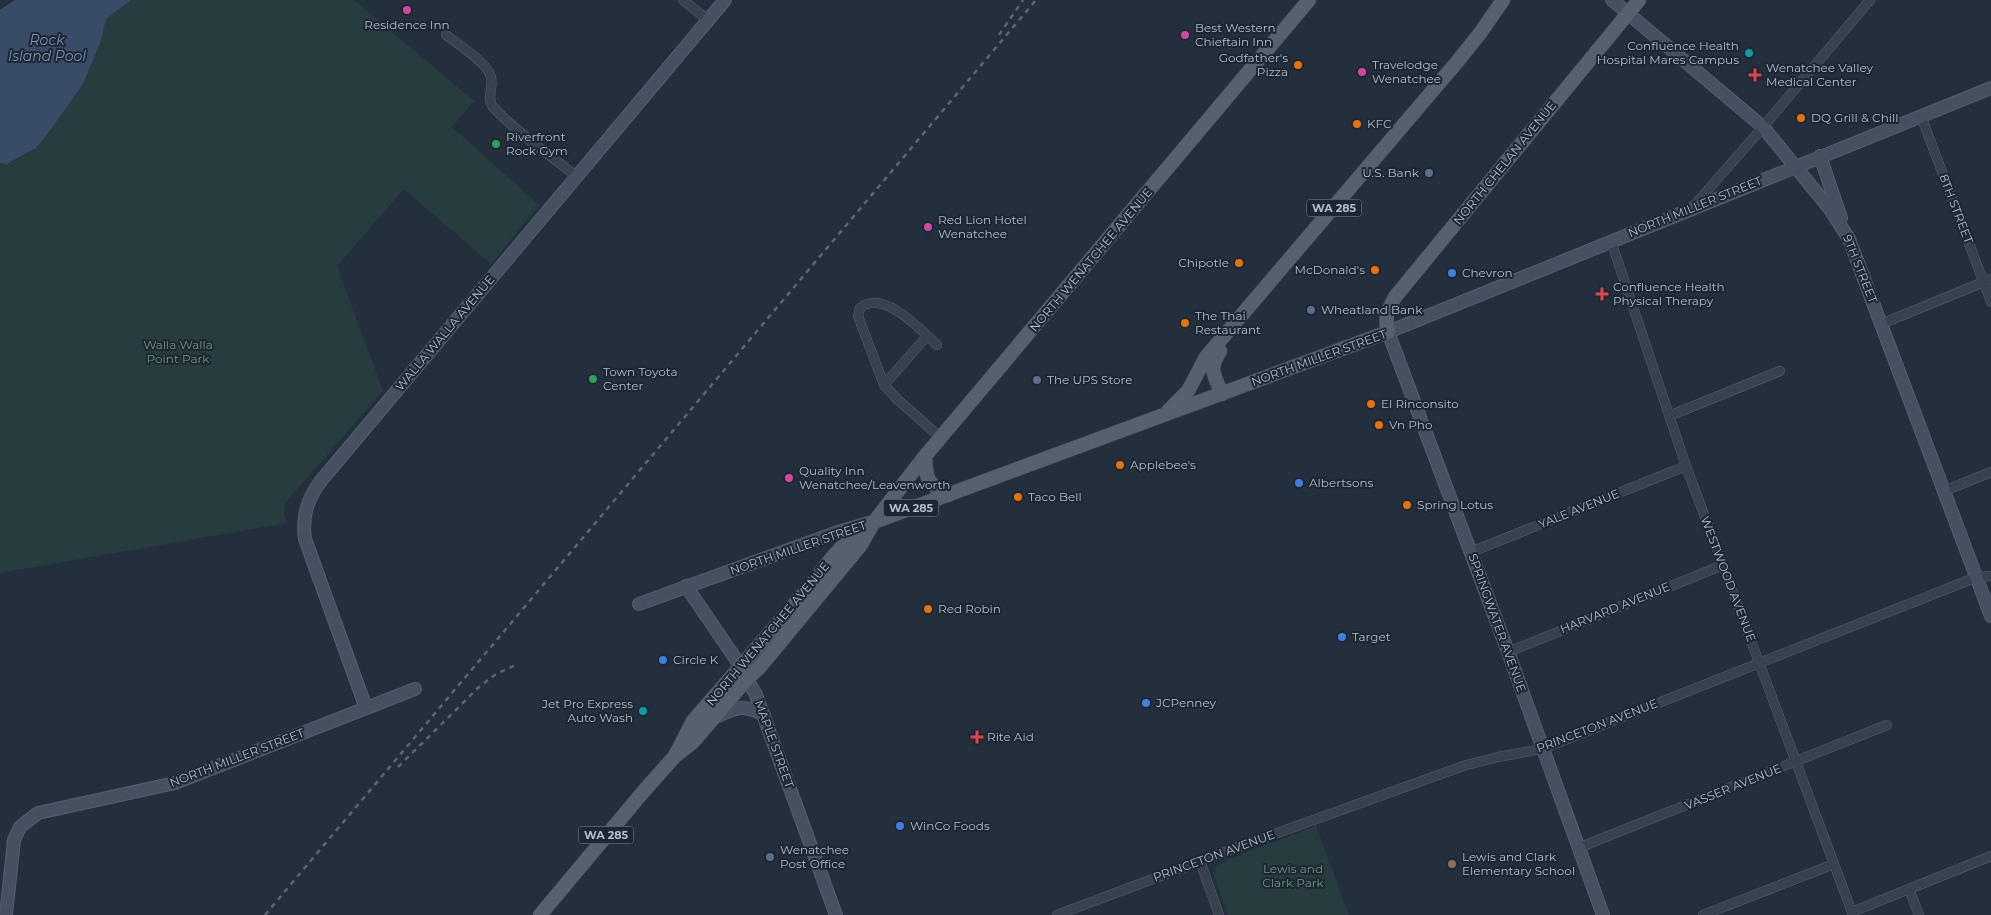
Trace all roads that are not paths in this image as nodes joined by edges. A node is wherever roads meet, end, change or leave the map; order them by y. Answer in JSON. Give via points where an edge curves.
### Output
{"nodes":[{"id":1,"x":683,"y":0,"type":"edge"},
{"id":2,"x":725,"y":0,"type":"edge"},
{"id":3,"x":1309,"y":0,"type":"edge"},
{"id":4,"x":1503,"y":0,"type":"edge"},
{"id":5,"x":1612,"y":0,"type":"edge"},
{"id":6,"x":1639,"y":0,"type":"edge"},
{"id":7,"x":1870,"y":0,"type":"edge"},
{"id":8,"x":1628,"y":13,"type":"junction"},
{"id":9,"x":708,"y":20,"type":"junction"},
{"id":10,"x":446,"y":35,"type":"dead end"},
{"id":11,"x":1991,"y":88,"type":"edge"},
{"id":12,"x":1921,"y":116,"type":"junction"},
{"id":13,"x":1763,"y":127,"type":"junction"},
{"id":14,"x":1820,"y":156,"type":"junction"},
{"id":15,"x":1796,"y":166,"type":"junction"},
{"id":16,"x":577,"y":177,"type":"junction"},
{"id":17,"x":1692,"y":208,"type":"junction"},
{"id":18,"x":1849,"y":239,"type":"junction"},
{"id":19,"x":1611,"y":241,"type":"junction"},
{"id":20,"x":1987,"y":281,"type":"edge"},
{"id":21,"x":1991,"y":302,"type":"edge"},
{"id":22,"x":1881,"y":324,"type":"junction"},
{"id":23,"x":1388,"y":332,"type":"junction"},
{"id":24,"x":1227,"y":333,"type":"junction"},
{"id":25,"x":927,"y":336,"type":"junction"},
{"id":26,"x":937,"y":345,"type":"dead end"},
{"id":27,"x":1780,"y":371,"type":"dead end"},
{"id":28,"x":884,"y":385,"type":"junction"},
{"id":29,"x":1222,"y":394,"type":"junction"},
{"id":30,"x":1164,"y":415,"type":"junction"},
{"id":31,"x":1669,"y":416,"type":"junction"},
{"id":32,"x":941,"y":438,"type":"junction"},
{"id":33,"x":925,"y":456,"type":"junction"},
{"id":34,"x":1686,"y":466,"type":"junction"},
{"id":35,"x":1991,"y":472,"type":"edge"},
{"id":36,"x":1944,"y":491,"type":"junction"},
{"id":37,"x":949,"y":495,"type":"junction"},
{"id":38,"x":874,"y":522,"type":"junction"},
{"id":39,"x":1471,"y":552,"type":"junction"},
{"id":40,"x":1723,"y":565,"type":"junction"},
{"id":41,"x":1991,"y":576,"type":"edge"},
{"id":42,"x":1976,"y":577,"type":"junction"},
{"id":43,"x":686,"y":586,"type":"junction"},
{"id":44,"x":639,"y":604,"type":"dead end"},
{"id":45,"x":1991,"y":616,"type":"edge"},
{"id":46,"x":1508,"y":652,"type":"junction"},
{"id":47,"x":1760,"y":663,"type":"junction"},
{"id":48,"x":744,"y":673,"type":"junction"},
{"id":49,"x":414,"y":689,"type":"dead end"},
{"id":50,"x":366,"y":708,"type":"junction"},
{"id":51,"x":764,"y":715,"type":"junction"},
{"id":52,"x":714,"y":718,"type":"junction"},
{"id":53,"x":1887,"y":725,"type":"dead end"},
{"id":54,"x":1542,"y":750,"type":"junction"},
{"id":55,"x":675,"y":756,"type":"junction"},
{"id":56,"x":1796,"y":762,"type":"junction"},
{"id":57,"x":1578,"y":848,"type":"junction"},
{"id":58,"x":1991,"y":856,"type":"edge"},
{"id":59,"x":1200,"y":861,"type":"junction"},
{"id":60,"x":1834,"y":864,"type":"junction"},
{"id":61,"x":1909,"y":889,"type":"junction"},
{"id":62,"x":1853,"y":914,"type":"edge"},
{"id":63,"x":6,"y":915,"type":"edge"},
{"id":64,"x":540,"y":915,"type":"edge"},
{"id":65,"x":836,"y":915,"type":"edge"},
{"id":66,"x":1057,"y":915,"type":"edge"},
{"id":67,"x":1219,"y":915,"type":"edge"},
{"id":68,"x":1603,"y":915,"type":"edge"},
{"id":69,"x":1703,"y":915,"type":"edge"},
{"id":70,"x":1919,"y":915,"type":"edge"}],
"edges":[{"from":1,"to":9,"type":"street"},
{"from":2,"to":9,"type":"street","name":"WALLA WALLA AVENUE"},
{"from":3,"to":32,"type":"main road","name":"NORTH WENATCHEE AVENUE"},
{"from":4,"to":24,"type":"main road","number":"WA 285","via":[[1457,62]]},
{"from":5,"to":8,"type":"street","name":"9TH STREET"},
{"from":6,"to":8,"type":"main road","name":"NORTH CHELAN AVENUE"},
{"from":7,"to":13,"type":"street"},
{"from":8,"to":13,"type":"street","name":"9TH STREET"},
{"from":8,"to":23,"type":"main road","name":"NORTH CHELAN AVENUE","via":[[1395,297],[1385,322]]},
{"from":9,"to":16,"type":"street","name":"WALLA WALLA AVENUE"},
{"from":10,"to":16,"type":"street","via":[[489,71],[493,106]]},
{"from":11,"to":12,"type":"street","name":"NORTH MILLER STREET"},
{"from":12,"to":14,"type":"street","name":"NORTH MILLER STREET"},
{"from":12,"to":20,"type":"street","name":"8TH STREET"},
{"from":13,"to":15,"type":"street","name":"9TH STREET"},
{"from":13,"to":17,"type":"street"},
{"from":14,"to":15,"type":"street","name":"NORTH MILLER STREET"},
{"from":14,"to":18,"type":"street"},
{"from":15,"to":17,"type":"street","name":"NORTH MILLER STREET"},
{"from":15,"to":18,"type":"street","name":"9TH STREET"},
{"from":16,"to":50,"type":"street","name":"WALLA WALLA AVENUE","via":[[320,482],[307,506],[304,532],[308,548]]},
{"from":17,"to":19,"type":"street","name":"NORTH MILLER STREET"},
{"from":18,"to":22,"type":"street","name":"9TH STREET"},
{"from":19,"to":23,"type":"street","name":"NORTH MILLER STREET"},
{"from":19,"to":31,"type":"street","name":"WESTWOOD AVENUE"},
{"from":20,"to":21,"type":"street","name":"8TH STREET"},
{"from":20,"to":22,"type":"street"},
{"from":22,"to":36,"type":"street","name":"9TH STREET"},
{"from":23,"to":29,"type":"main road","name":"NORTH MILLER STREET","number":"WA 285"},
{"from":23,"to":39,"type":"street","name":"SPRINGWATER AVENUE"},
{"from":24,"to":29,"type":"main road","number":"WA 285","via":[[1213,362]]},
{"from":24,"to":30,"type":"main road","number":"WA 285","via":[[1206,357],[1188,391]]},
{"from":25,"to":26,"type":"street"},
{"from":25,"to":28,"type":"street"},
{"from":25,"to":28,"type":"street","via":[[899,312],[881,302],[870,302],[860,308],[858,316]]},
{"from":27,"to":31,"type":"street"},
{"from":28,"to":32,"type":"street"},
{"from":29,"to":30,"type":"main road","name":"NORTH MILLER STREET","number":"WA 285"},
{"from":30,"to":37,"type":"main road","name":"NORTH MILLER STREET","number":"WA 285"},
{"from":31,"to":34,"type":"street","name":"WESTWOOD AVENUE"},
{"from":32,"to":33,"type":"main road","name":"NORTH WENATCHEE AVENUE"},
{"from":33,"to":37,"type":"main road","via":[[928,481]]},
{"from":33,"to":38,"type":"main road","name":"NORTH WENATCHEE AVENUE"},
{"from":34,"to":39,"type":"street","name":"YALE AVENUE"},
{"from":34,"to":40,"type":"street","name":"WESTWOOD AVENUE"},
{"from":35,"to":36,"type":"street"},
{"from":36,"to":42,"type":"street","name":"9TH STREET"},
{"from":37,"to":38,"type":"main road","name":"NORTH MILLER STREET","number":"WA 285"},
{"from":38,"to":43,"type":"street","name":"NORTH MILLER STREET"},
{"from":38,"to":48,"type":"main road","name":"NORTH WENATCHEE AVENUE","number":"WA 285","via":[[847,540]]},
{"from":39,"to":46,"type":"street","name":"SPRINGWATER AVENUE"},
{"from":40,"to":46,"type":"street","name":"HARVARD AVENUE"},
{"from":40,"to":47,"type":"street","name":"WESTWOOD AVENUE"},
{"from":41,"to":42,"type":"street","name":"PRINCETON AVENUE"},
{"from":42,"to":45,"type":"street","name":"9TH STREET"},
{"from":42,"to":47,"type":"street","name":"PRINCETON AVENUE"},
{"from":43,"to":44,"type":"street","name":"NORTH MILLER STREET"},
{"from":43,"to":48,"type":"street","name":"MAPLE STREET"},
{"from":46,"to":54,"type":"street","name":"SPRINGWATER AVENUE"},
{"from":47,"to":54,"type":"street","name":"PRINCETON AVENUE"},
{"from":47,"to":56,"type":"street","name":"WESTWOOD AVENUE"},
{"from":48,"to":51,"type":"street","name":"MAPLE STREET"},
{"from":48,"to":52,"type":"main road","name":"NORTH WENATCHEE AVENUE","number":"WA 285"},
{"from":48,"to":55,"type":"main road","name":"NORTH WENATCHEE AVENUE","number":"WA 285","via":[[693,721]]},
{"from":49,"to":50,"type":"street","name":"NORTH MILLER STREET"},
{"from":50,"to":63,"type":"street","name":"NORTH MILLER STREET","via":[[175,783],[38,813],[20,827],[14,840]]},
{"from":51,"to":52,"type":"street","number":"WA 285","via":[[751,708],[734,708]]},
{"from":51,"to":65,"type":"street","name":"MAPLE STREET"},
{"from":52,"to":55,"type":"main road","name":"NORTH WENATCHEE AVENUE","number":"WA 285","via":[[693,742]]},
{"from":53,"to":56,"type":"street","name":"VASSER AVENUE"},
{"from":54,"to":57,"type":"street","name":"SPRINGWATER AVENUE"},
{"from":54,"to":59,"type":"street","name":"PRINCETON AVENUE","via":[[1466,765]]},
{"from":55,"to":64,"type":"main road","name":"NORTH WENATCHEE AVENUE","number":"WA 285"},
{"from":56,"to":57,"type":"street","name":"VASSER AVENUE"},
{"from":56,"to":60,"type":"street","name":"WESTWOOD AVENUE"},
{"from":57,"to":68,"type":"street","name":"SPRINGWATER AVENUE"},
{"from":58,"to":61,"type":"street"},
{"from":59,"to":66,"type":"street","name":"PRINCETON AVENUE"},
{"from":59,"to":67,"type":"street"},
{"from":60,"to":62,"type":"street","name":"WESTWOOD AVENUE"},
{"from":60,"to":69,"type":"street"},
{"from":61,"to":62,"type":"street"},
{"from":61,"to":70,"type":"street"}]}
